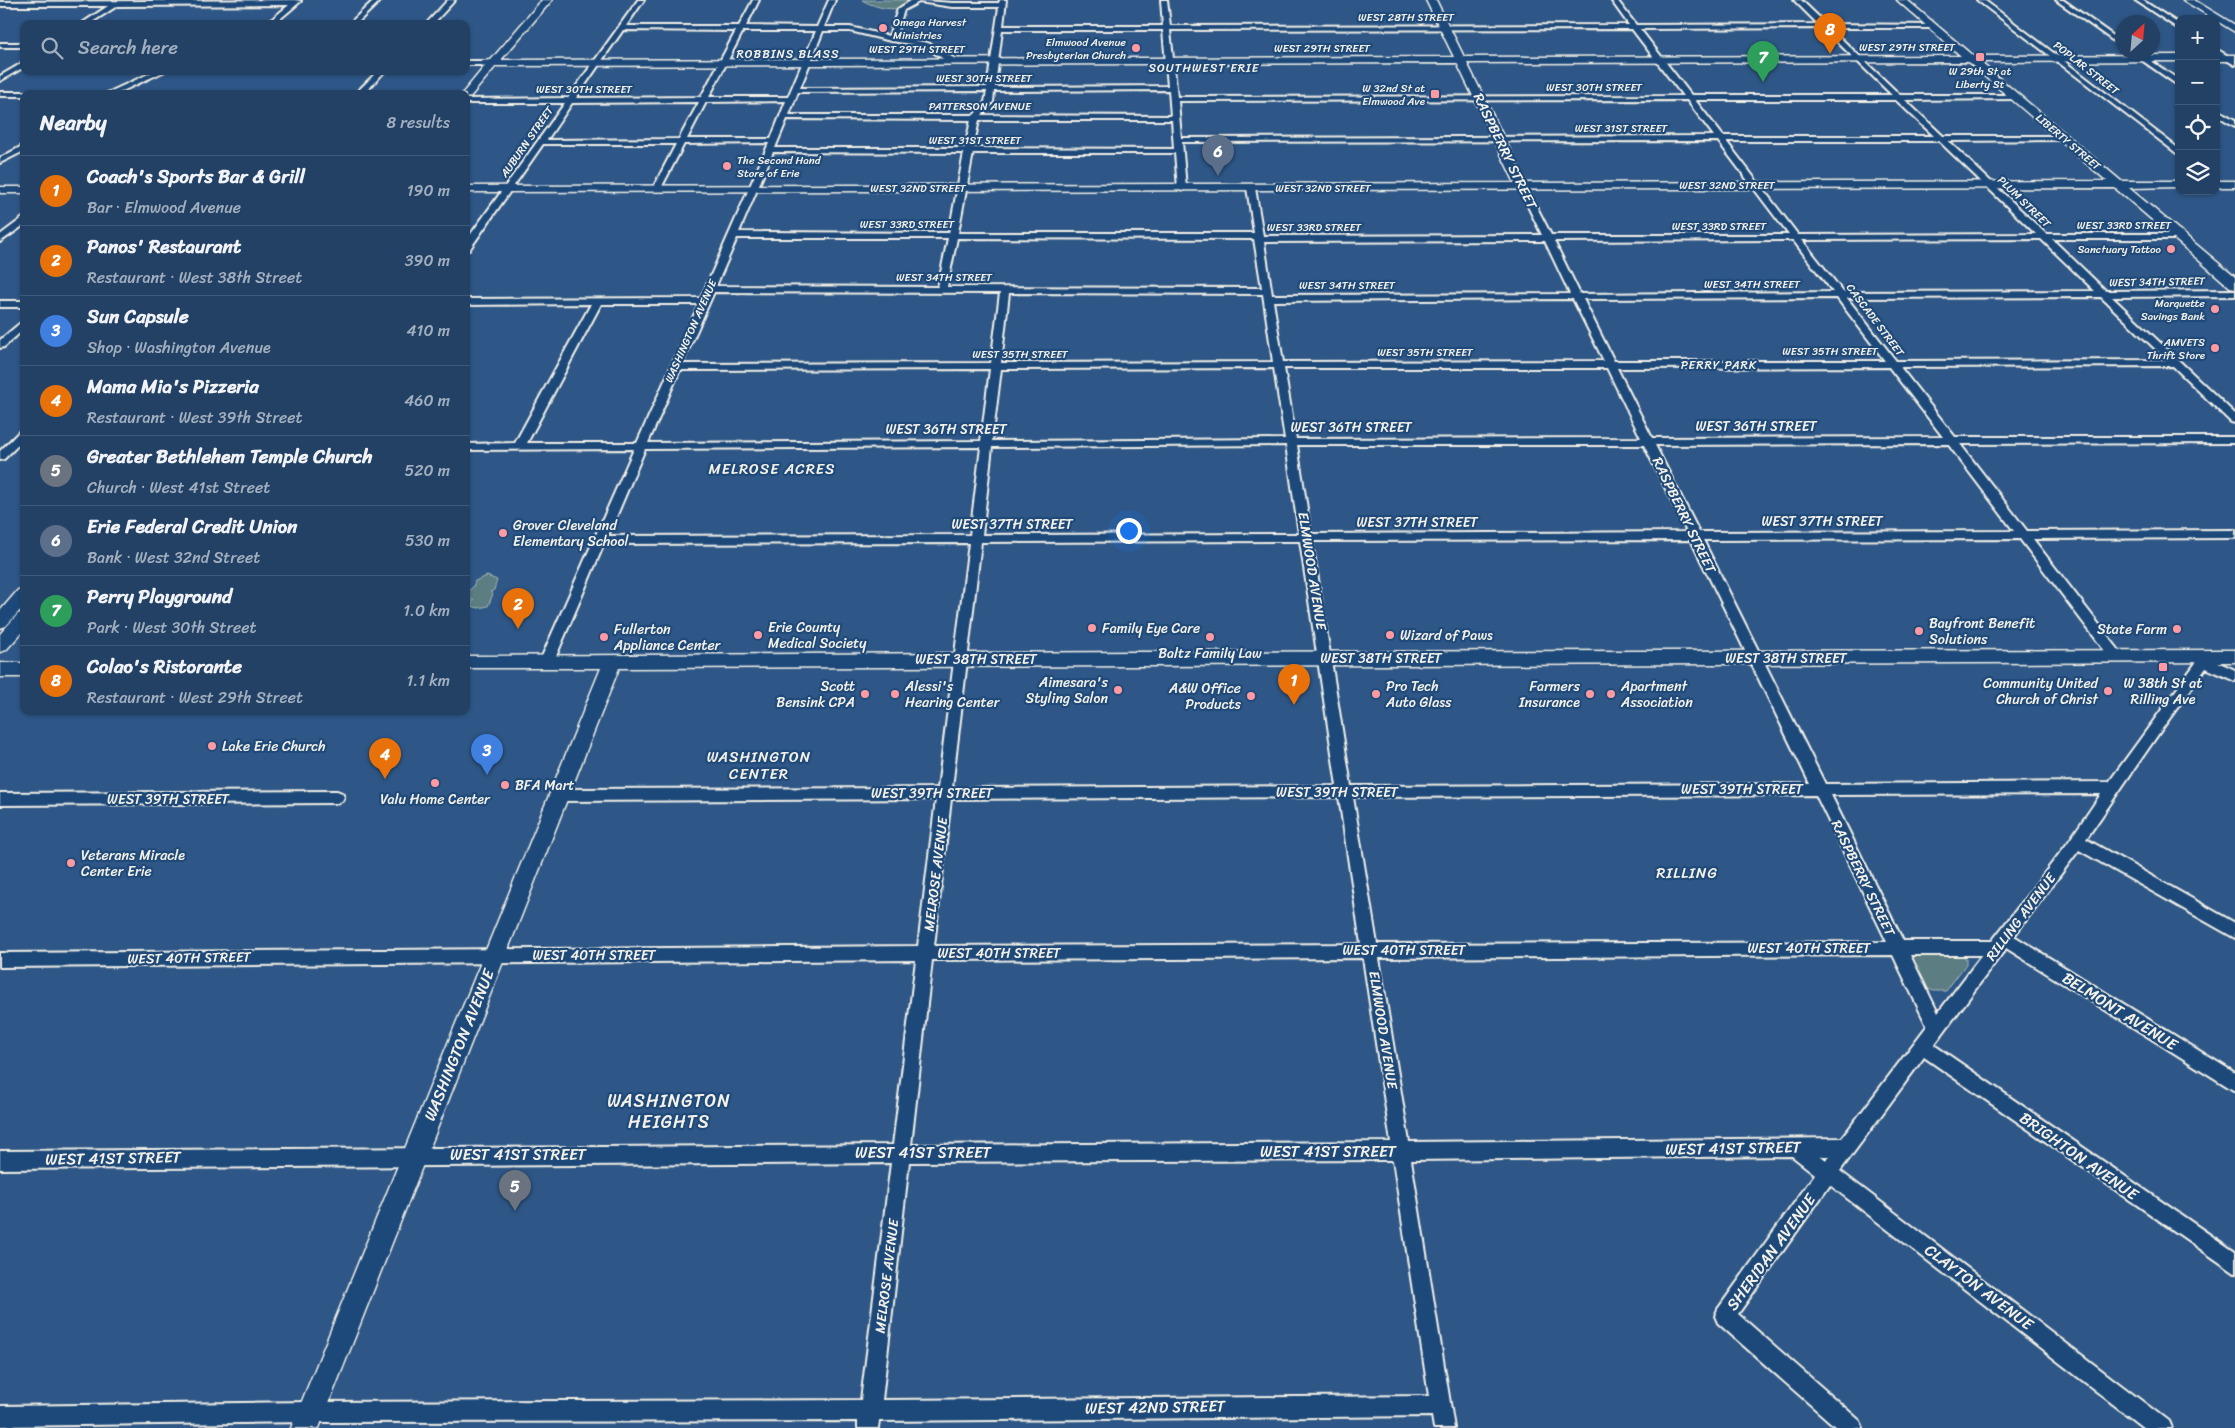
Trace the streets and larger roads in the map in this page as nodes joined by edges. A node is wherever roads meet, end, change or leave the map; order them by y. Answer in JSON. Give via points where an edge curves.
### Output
{"nodes":[{"id":1,"x":378,"y":0,"type":"edge"},
{"id":2,"x":452,"y":0,"type":"edge"},
{"id":3,"x":537,"y":0,"type":"edge"},
{"id":4,"x":547,"y":0,"type":"edge"},
{"id":5,"x":641,"y":0,"type":"edge"},
{"id":6,"x":756,"y":0,"type":"edge"},
{"id":7,"x":832,"y":0,"type":"edge"},
{"id":8,"x":919,"y":0,"type":"edge"},
{"id":9,"x":1164,"y":0,"type":"edge"},
{"id":10,"x":1431,"y":0,"type":"edge"},
{"id":11,"x":1614,"y":0,"type":"edge"},
{"id":12,"x":1797,"y":0,"type":"edge"},
{"id":13,"x":1902,"y":0,"type":"edge"},
{"id":14,"x":1980,"y":0,"type":"edge"},
{"id":15,"x":2059,"y":0,"type":"edge"},
{"id":16,"x":2138,"y":0,"type":"edge"},
{"id":17,"x":2188,"y":0,"type":"edge"},
{"id":18,"x":118,"y":2,"type":"edge"},
{"id":19,"x":297,"y":2,"type":"edge"},
{"id":20,"x":1003,"y":3,"type":"edge"},
{"id":21,"x":0,"y":4,"type":"edge"},
{"id":22,"x":90,"y":20,"type":"edge"},
{"id":23,"x":274,"y":20,"type":"edge"},
{"id":24,"x":356,"y":20,"type":"edge"},
{"id":25,"x":433,"y":20,"type":"edge"},
{"id":26,"x":2175,"y":24,"type":"edge"},
{"id":27,"x":1634,"y":26,"type":"junction"},
{"id":28,"x":1824,"y":26,"type":"junction"},
{"id":29,"x":1932,"y":26,"type":"junction"},
{"id":30,"x":1166,"y":27,"type":"junction"},
{"id":31,"x":1444,"y":27,"type":"junction"},
{"id":32,"x":622,"y":28,"type":"junction"},
{"id":33,"x":820,"y":28,"type":"junction"},
{"id":34,"x":1000,"y":28,"type":"junction"},
{"id":35,"x":741,"y":29,"type":"junction"},
{"id":36,"x":2235,"y":29,"type":"edge"},
{"id":37,"x":891,"y":39,"type":"junction"},
{"id":38,"x":2115,"y":40,"type":"edge"},
{"id":39,"x":0,"y":45,"type":"edge"},
{"id":40,"x":20,"y":45,"type":"edge"},
{"id":41,"x":2220,"y":53,"type":"edge"},
{"id":42,"x":2115,"y":56,"type":"edge"},
{"id":43,"x":2160,"y":57,"type":"edge"},
{"id":44,"x":2175,"y":58,"type":"edge"},
{"id":45,"x":1859,"y":59,"type":"junction"},
{"id":46,"x":1971,"y":59,"type":"junction"},
{"id":47,"x":2056,"y":59,"type":"junction"},
{"id":48,"x":1461,"y":60,"type":"junction"},
{"id":49,"x":1660,"y":60,"type":"junction"},
{"id":50,"x":2145,"y":60,"type":"edge"},
{"id":51,"x":2232,"y":60,"type":"edge"},
{"id":52,"x":1170,"y":61,"type":"junction"},
{"id":53,"x":723,"y":62,"type":"junction"},
{"id":54,"x":806,"y":62,"type":"junction"},
{"id":55,"x":954,"y":62,"type":"junction"},
{"id":56,"x":995,"y":62,"type":"junction"},
{"id":57,"x":470,"y":63,"type":"edge"},
{"id":58,"x":482,"y":63,"type":"junction"},
{"id":59,"x":493,"y":63,"type":"junction"},
{"id":60,"x":597,"y":63,"type":"junction"},
{"id":61,"x":20,"y":67,"type":"edge"},
{"id":62,"x":153,"y":75,"type":"edge"},
{"id":63,"x":378,"y":75,"type":"edge"},
{"id":64,"x":0,"y":80,"type":"edge"},
{"id":65,"x":2175,"y":81,"type":"edge"},
{"id":66,"x":1173,"y":88,"type":"junction"},
{"id":67,"x":991,"y":89,"type":"junction"},
{"id":68,"x":118,"y":90,"type":"edge"},
{"id":69,"x":364,"y":90,"type":"edge"},
{"id":70,"x":459,"y":90,"type":"edge"},
{"id":71,"x":470,"y":90,"type":"edge"},
{"id":72,"x":795,"y":90,"type":"junction"},
{"id":73,"x":0,"y":94,"type":"edge"},
{"id":74,"x":20,"y":94,"type":"edge"},
{"id":75,"x":1898,"y":97,"type":"junction"},
{"id":76,"x":2015,"y":97,"type":"junction"},
{"id":77,"x":1479,"y":98,"type":"junction"},
{"id":78,"x":1689,"y":98,"type":"junction"},
{"id":79,"x":791,"y":99,"type":"junction"},
{"id":80,"x":1174,"y":99,"type":"junction"},
{"id":81,"x":703,"y":100,"type":"junction"},
{"id":82,"x":470,"y":101,"type":"edge"},
{"id":83,"x":570,"y":101,"type":"junction"},
{"id":84,"x":2220,"y":114,"type":"edge"},
{"id":85,"x":783,"y":117,"type":"junction"},
{"id":86,"x":975,"y":118,"type":"junction"},
{"id":87,"x":1176,"y":118,"type":"junction"},
{"id":88,"x":2235,"y":124,"type":"edge"},
{"id":89,"x":1941,"y":138,"type":"junction"},
{"id":90,"x":2063,"y":138,"type":"junction"},
{"id":91,"x":1500,"y":139,"type":"junction"},
{"id":92,"x":1721,"y":139,"type":"junction"},
{"id":93,"x":1178,"y":140,"type":"junction"},
{"id":94,"x":774,"y":141,"type":"junction"},
{"id":95,"x":541,"y":142,"type":"junction"},
{"id":96,"x":681,"y":142,"type":"junction"},
{"id":97,"x":20,"y":150,"type":"edge"},
{"id":98,"x":770,"y":150,"type":"junction"},
{"id":99,"x":2175,"y":150,"type":"edge"},
{"id":100,"x":968,"y":151,"type":"junction"},
{"id":101,"x":1179,"y":151,"type":"junction"},
{"id":102,"x":0,"y":161,"type":"edge"},
{"id":103,"x":2220,"y":183,"type":"edge"},
{"id":104,"x":2118,"y":184,"type":"junction"},
{"id":105,"x":2175,"y":184,"type":"edge"},
{"id":106,"x":1756,"y":185,"type":"junction"},
{"id":107,"x":1990,"y":185,"type":"junction"},
{"id":108,"x":2234,"y":185,"type":"edge"},
{"id":109,"x":1522,"y":186,"type":"junction"},
{"id":110,"x":508,"y":188,"type":"junction"},
{"id":111,"x":657,"y":188,"type":"junction"},
{"id":112,"x":754,"y":188,"type":"junction"},
{"id":113,"x":961,"y":188,"type":"junction"},
{"id":114,"x":1182,"y":188,"type":"junction"},
{"id":115,"x":1252,"y":188,"type":"junction"},
{"id":116,"x":470,"y":189,"type":"edge"},
{"id":117,"x":0,"y":190,"type":"edge"},
{"id":118,"x":20,"y":190,"type":"edge"},
{"id":119,"x":20,"y":223,"type":"edge"},
{"id":120,"x":734,"y":234,"type":"junction"},
{"id":121,"x":952,"y":236,"type":"junction"},
{"id":122,"x":2178,"y":236,"type":"junction"},
{"id":123,"x":1259,"y":237,"type":"junction"},
{"id":124,"x":1796,"y":237,"type":"junction"},
{"id":125,"x":2044,"y":237,"type":"junction"},
{"id":126,"x":1548,"y":238,"type":"junction"},
{"id":127,"x":0,"y":239,"type":"edge"},
{"id":128,"x":470,"y":242,"type":"edge"},
{"id":129,"x":2235,"y":284,"type":"edge"},
{"id":130,"x":709,"y":289,"type":"junction"},
{"id":131,"x":942,"y":290,"type":"junction"},
{"id":132,"x":1005,"y":290,"type":"junction"},
{"id":133,"x":2235,"y":293,"type":"edge"},
{"id":134,"x":1268,"y":294,"type":"junction"},
{"id":135,"x":2104,"y":295,"type":"junction"},
{"id":136,"x":1842,"y":296,"type":"junction"},
{"id":137,"x":1576,"y":297,"type":"junction"},
{"id":138,"x":598,"y":301,"type":"junction"},
{"id":139,"x":704,"y":301,"type":"junction"},
{"id":140,"x":470,"y":302,"type":"edge"},
{"id":141,"x":0,"y":304,"type":"edge"},
{"id":142,"x":20,"y":304,"type":"edge"},
{"id":143,"x":20,"y":327,"type":"edge"},
{"id":144,"x":0,"y":345,"type":"edge"},
{"id":145,"x":1892,"y":363,"type":"junction"},
{"id":146,"x":2175,"y":363,"type":"junction"},
{"id":147,"x":1611,"y":364,"type":"junction"},
{"id":148,"x":1279,"y":365,"type":"junction"},
{"id":149,"x":997,"y":366,"type":"junction"},
{"id":150,"x":675,"y":367,"type":"junction"},
{"id":151,"x":2235,"y":420,"type":"edge"},
{"id":152,"x":20,"y":436,"type":"edge"},
{"id":153,"x":1951,"y":440,"type":"junction"},
{"id":154,"x":2235,"y":440,"type":"edge"},
{"id":155,"x":1292,"y":442,"type":"junction"},
{"id":156,"x":1648,"y":442,"type":"junction"},
{"id":157,"x":986,"y":444,"type":"junction"},
{"id":158,"x":640,"y":446,"type":"junction"},
{"id":159,"x":470,"y":447,"type":"edge"},
{"id":160,"x":519,"y":447,"type":"junction"},
{"id":161,"x":20,"y":450,"type":"edge"},
{"id":162,"x":2,"y":452,"type":"edge"},
{"id":163,"x":2235,"y":534,"type":"edge"},
{"id":164,"x":2024,"y":535,"type":"junction"},
{"id":165,"x":1306,"y":537,"type":"junction"},
{"id":166,"x":1695,"y":537,"type":"junction"},
{"id":167,"x":599,"y":540,"type":"junction"},
{"id":168,"x":975,"y":540,"type":"junction"},
{"id":169,"x":20,"y":599,"type":"edge"},
{"id":170,"x":0,"y":622,"type":"edge"},
{"id":171,"x":20,"y":623,"type":"edge"},
{"id":172,"x":0,"y":646,"type":"edge"},
{"id":173,"x":2116,"y":656,"type":"junction"},
{"id":174,"x":2235,"y":656,"type":"edge"},
{"id":175,"x":1326,"y":658,"type":"junction"},
{"id":176,"x":1754,"y":658,"type":"junction"},
{"id":177,"x":2206,"y":659,"type":"junction"},
{"id":178,"x":960,"y":660,"type":"junction"},
{"id":179,"x":547,"y":661,"type":"junction"},
{"id":180,"x":470,"y":662,"type":"edge"},
{"id":181,"x":612,"y":662,"type":"junction"},
{"id":182,"x":0,"y":670,"type":"edge"},
{"id":183,"x":20,"y":670,"type":"edge"},
{"id":184,"x":2235,"y":676,"type":"edge"},
{"id":185,"x":1819,"y":788,"type":"junction"},
{"id":186,"x":2115,"y":788,"type":"junction"},
{"id":187,"x":1346,"y":792,"type":"junction"},
{"id":188,"x":945,"y":793,"type":"junction"},
{"id":189,"x":559,"y":795,"type":"junction"},
{"id":190,"x":337,"y":796,"type":"dead end"},
{"id":191,"x":0,"y":799,"type":"edge"},
{"id":192,"x":2078,"y":841,"type":"junction"},
{"id":193,"x":2235,"y":931,"type":"edge"},
{"id":194,"x":2001,"y":943,"type":"junction"},
{"id":195,"x":1898,"y":948,"type":"junction"},
{"id":196,"x":1370,"y":950,"type":"junction"},
{"id":197,"x":926,"y":953,"type":"junction"},
{"id":198,"x":495,"y":955,"type":"junction"},
{"id":199,"x":0,"y":960,"type":"edge"},
{"id":200,"x":1937,"y":1029,"type":"junction"},
{"id":201,"x":1923,"y":1046,"type":"junction"},
{"id":202,"x":2235,"y":1083,"type":"edge"},
{"id":203,"x":1846,"y":1147,"type":"junction"},
{"id":204,"x":1796,"y":1148,"type":"junction"},
{"id":205,"x":1402,"y":1151,"type":"junction"},
{"id":206,"x":901,"y":1152,"type":"junction"},
{"id":207,"x":414,"y":1154,"type":"junction"},
{"id":208,"x":0,"y":1160,"type":"edge"},
{"id":209,"x":1828,"y":1172,"type":"junction"},
{"id":210,"x":2235,"y":1263,"type":"edge"},
{"id":211,"x":1440,"y":1406,"type":"junction"},
{"id":212,"x":0,"y":1416,"type":"edge"},
{"id":213,"x":869,"y":1419,"type":"edge"},
{"id":214,"x":308,"y":1420,"type":"edge"},
{"id":215,"x":1444,"y":1428,"type":"edge"},
{"id":216,"x":1853,"y":1428,"type":"edge"},
{"id":217,"x":2161,"y":1428,"type":"edge"}],
"edges":[{"from":1,"to":24,"type":"street"},
{"from":2,"to":25,"type":"street"},
{"from":3,"to":58,"type":"street"},
{"from":4,"to":59,"type":"street"},
{"from":5,"to":32,"type":"street","name":"AUBURN STREET"},
{"from":6,"to":35,"type":"street"},
{"from":7,"to":33,"type":"street","name":"WASHINGTON AVENUE"},
{"from":8,"to":20,"type":"street","via":[[952,5]]},
{"from":8,"to":37,"type":"street","via":[[901,10]]},
{"from":9,"to":30,"type":"street"},
{"from":10,"to":31,"type":"street","name":"RASPBERRY STREET"},
{"from":11,"to":27,"type":"street","name":"CASCADE STREET"},
{"from":12,"to":28,"type":"street","name":"PLUM STREET"},
{"from":13,"to":29,"type":"street","name":"LIBERTY STREET"},
{"from":14,"to":47,"type":"street","name":"POPLAR STREET"},
{"from":15,"to":38,"type":"street"},
{"from":16,"to":26,"type":"street"},
{"from":17,"to":36,"type":"street"},
{"from":18,"to":19,"type":"street"},
{"from":18,"to":21,"type":"street"},
{"from":18,"to":22,"type":"street"},
{"from":19,"to":23,"type":"street"},
{"from":20,"to":34,"type":"street"},
{"from":27,"to":28,"type":"street","name":"WEST 28TH STREET"},
{"from":27,"to":31,"type":"street","name":"WEST 28TH STREET"},
{"from":27,"to":49,"type":"street","name":"CASCADE STREET"},
{"from":28,"to":29,"type":"street","name":"WEST 28TH STREET"},
{"from":28,"to":45,"type":"street","name":"PLUM STREET"},
{"from":29,"to":46,"type":"street","name":"LIBERTY STREET"},
{"from":30,"to":31,"type":"street","name":"WEST 28TH STREET"},
{"from":30,"to":34,"type":"street","name":"WEST 28TH STREET"},
{"from":30,"to":52,"type":"street"},
{"from":31,"to":48,"type":"street","name":"RASPBERRY STREET"},
{"from":32,"to":35,"type":"street"},
{"from":32,"to":60,"type":"street","name":"AUBURN STREET"},
{"from":33,"to":35,"type":"street"},
{"from":33,"to":37,"type":"street","via":[[856,29]]},
{"from":33,"to":54,"type":"street","name":"WASHINGTON AVENUE"},
{"from":34,"to":56,"type":"street"},
{"from":35,"to":53,"type":"street"},
{"from":37,"to":55,"type":"street","via":[[926,44]]},
{"from":39,"to":40,"type":"street"},
{"from":41,"to":51,"type":"street"},
{"from":42,"to":47,"type":"street","name":"WEST 29TH STREET"},
{"from":43,"to":44,"type":"street","name":"WEST 29TH STREET"},
{"from":45,"to":46,"type":"street","name":"WEST 29TH STREET"},
{"from":45,"to":49,"type":"street","name":"WEST 29TH STREET"},
{"from":45,"to":75,"type":"street","name":"PLUM STREET"},
{"from":46,"to":47,"type":"street","name":"WEST 29TH STREET"},
{"from":46,"to":76,"type":"street","name":"LIBERTY STREET"},
{"from":47,"to":99,"type":"street","name":"POPLAR STREET"},
{"from":48,"to":49,"type":"street","name":"WEST 29TH STREET"},
{"from":48,"to":52,"type":"street","name":"WEST 29TH STREET"},
{"from":48,"to":77,"type":"street","name":"RASPBERRY STREET"},
{"from":49,"to":78,"type":"street","name":"CASCADE STREET"},
{"from":50,"to":65,"type":"street"},
{"from":52,"to":56,"type":"street","name":"WEST 29TH STREET"},
{"from":52,"to":66,"type":"street"},
{"from":53,"to":54,"type":"street","name":"WEST 29TH STREET"},
{"from":53,"to":60,"type":"street","name":"WEST 29TH STREET"},
{"from":53,"to":81,"type":"street"},
{"from":54,"to":55,"type":"street","name":"WEST 29TH STREET"},
{"from":54,"to":72,"type":"street","name":"WASHINGTON AVENUE"},
{"from":55,"to":56,"type":"street","name":"WEST 29TH STREET"},
{"from":56,"to":67,"type":"street"},
{"from":57,"to":58,"type":"street","name":"WEST 29TH STREET"},
{"from":58,"to":59,"type":"street","name":"WEST 29TH STREET"},
{"from":58,"to":70,"type":"street"},
{"from":59,"to":60,"type":"street","name":"WEST 29TH STREET"},
{"from":59,"to":71,"type":"street"},
{"from":60,"to":83,"type":"street","name":"AUBURN STREET"},
{"from":61,"to":64,"type":"street"},
{"from":62,"to":68,"type":"street"},
{"from":63,"to":69,"type":"street"},
{"from":66,"to":67,"type":"street","name":"WEST 30TH STREET"},
{"from":66,"to":80,"type":"street"},
{"from":67,"to":72,"type":"street","name":"WEST 30TH STREET"},
{"from":67,"to":86,"type":"street","via":[[989,104]]},
{"from":72,"to":79,"type":"street","name":"WASHINGTON AVENUE"},
{"from":73,"to":74,"type":"street"},
{"from":75,"to":76,"type":"street","name":"WEST 30TH STREET"},
{"from":75,"to":78,"type":"street","name":"WEST 30TH STREET"},
{"from":75,"to":89,"type":"street","name":"PLUM STREET"},
{"from":76,"to":90,"type":"street","name":"LIBERTY STREET"},
{"from":77,"to":78,"type":"street","name":"WEST 30TH STREET"},
{"from":77,"to":80,"type":"street","name":"WEST 30TH STREET"},
{"from":77,"to":91,"type":"street","name":"RASPBERRY STREET"},
{"from":78,"to":92,"type":"street","name":"CASCADE STREET"},
{"from":79,"to":81,"type":"street","name":"WEST 30TH STREET"},
{"from":79,"to":85,"type":"street","name":"WASHINGTON AVENUE"},
{"from":80,"to":87,"type":"street"},
{"from":81,"to":83,"type":"street","name":"WEST 30TH STREET"},
{"from":81,"to":96,"type":"street"},
{"from":82,"to":83,"type":"street","name":"WEST 30TH STREET"},
{"from":83,"to":95,"type":"street","name":"AUBURN STREET"},
{"from":84,"to":88,"type":"street"},
{"from":85,"to":86,"type":"street","name":"PATTERSON AVENUE"},
{"from":85,"to":94,"type":"street","name":"WASHINGTON AVENUE"},
{"from":86,"to":87,"type":"street","name":"PATTERSON AVENUE"},
{"from":86,"to":100,"type":"street"},
{"from":87,"to":93,"type":"street"},
{"from":89,"to":90,"type":"street","name":"WEST 31ST STREET"},
{"from":89,"to":92,"type":"street","name":"WEST 31ST STREET"},
{"from":89,"to":107,"type":"street","name":"PLUM STREET"},
{"from":90,"to":104,"type":"street","name":"LIBERTY STREET"},
{"from":91,"to":92,"type":"street","name":"WEST 31ST STREET"},
{"from":91,"to":93,"type":"street","name":"WEST 31ST STREET"},
{"from":91,"to":109,"type":"street","name":"RASPBERRY STREET"},
{"from":92,"to":106,"type":"street","name":"CASCADE STREET"},
{"from":93,"to":101,"type":"street"},
{"from":94,"to":96,"type":"street"},
{"from":94,"to":98,"type":"street","name":"WASHINGTON AVENUE"},
{"from":95,"to":96,"type":"street"},
{"from":95,"to":110,"type":"street","name":"AUBURN STREET"},
{"from":96,"to":111,"type":"street"},
{"from":97,"to":102,"type":"street"},
{"from":98,"to":100,"type":"street","name":"WEST 31ST STREET"},
{"from":98,"to":112,"type":"street","name":"WASHINGTON AVENUE"},
{"from":100,"to":101,"type":"street","name":"WEST 31ST STREET"},
{"from":100,"to":113,"type":"street"},
{"from":101,"to":114,"type":"street"},
{"from":103,"to":108,"type":"street"},
{"from":104,"to":105,"type":"street","name":"WEST 32ND STREET"},
{"from":104,"to":107,"type":"street","name":"WEST 32ND STREET"},
{"from":104,"to":122,"type":"street","name":"LIBERTY STREET"},
{"from":106,"to":107,"type":"street","name":"WEST 32ND STREET"},
{"from":106,"to":109,"type":"street","name":"WEST 32ND STREET"},
{"from":106,"to":124,"type":"street","name":"CASCADE STREET"},
{"from":107,"to":125,"type":"street","name":"PLUM STREET"},
{"from":109,"to":115,"type":"street","name":"WEST 32ND STREET"},
{"from":109,"to":126,"type":"street","name":"RASPBERRY STREET"},
{"from":110,"to":111,"type":"street","name":"WEST 32ND STREET"},
{"from":110,"to":116,"type":"street","name":"WEST 32ND STREET"},
{"from":110,"to":128,"type":"street","name":"AUBURN STREET"},
{"from":111,"to":112,"type":"street","name":"WEST 32ND STREET"},
{"from":112,"to":113,"type":"street","name":"WEST 32ND STREET"},
{"from":112,"to":120,"type":"street","name":"WASHINGTON AVENUE"},
{"from":113,"to":114,"type":"street","name":"WEST 32ND STREET"},
{"from":113,"to":121,"type":"street"},
{"from":114,"to":115,"type":"street","name":"WEST 32ND STREET"},
{"from":115,"to":123,"type":"street","name":"ELMWOOD AVENUE"},
{"from":117,"to":118,"type":"street"},
{"from":119,"to":127,"type":"street"},
{"from":120,"to":121,"type":"street","name":"WEST 33RD STREET"},
{"from":120,"to":130,"type":"street","name":"WASHINGTON AVENUE"},
{"from":121,"to":123,"type":"street","name":"WEST 33RD STREET"},
{"from":121,"to":131,"type":"street"},
{"from":122,"to":125,"type":"street","name":"WEST 33RD STREET"},
{"from":122,"to":129,"type":"street","name":"LIBERTY STREET"},
{"from":123,"to":126,"type":"street","name":"WEST 33RD STREET"},
{"from":123,"to":134,"type":"street","name":"ELMWOOD AVENUE"},
{"from":124,"to":125,"type":"street","name":"WEST 33RD STREET"},
{"from":124,"to":126,"type":"street","name":"WEST 33RD STREET"},
{"from":124,"to":136,"type":"street","name":"CASCADE STREET"},
{"from":125,"to":135,"type":"street","name":"PLUM STREET"},
{"from":126,"to":137,"type":"street","name":"RASPBERRY STREET"},
{"from":130,"to":131,"type":"street","name":"WEST 34TH STREET"},
{"from":130,"to":139,"type":"street","name":"WASHINGTON AVENUE"},
{"from":131,"to":132,"type":"street","name":"WEST 34TH STREET"},
{"from":132,"to":134,"type":"street","name":"WEST 34TH STREET"},
{"from":132,"to":149,"type":"street","name":"MELROSE AVENUE"},
{"from":133,"to":135,"type":"street","name":"WEST 34TH STREET"},
{"from":134,"to":137,"type":"street","name":"WEST 34TH STREET"},
{"from":134,"to":148,"type":"street","name":"ELMWOOD AVENUE"},
{"from":135,"to":136,"type":"street","name":"WEST 34TH STREET"},
{"from":135,"to":146,"type":"street","name":"PLUM STREET"},
{"from":136,"to":137,"type":"street","name":"WEST 34TH STREET"},
{"from":136,"to":145,"type":"street","name":"CASCADE STREET"},
{"from":137,"to":147,"type":"street","name":"RASPBERRY STREET"},
{"from":138,"to":139,"type":"street"},
{"from":138,"to":140,"type":"street"},
{"from":138,"to":160,"type":"street"},
{"from":139,"to":150,"type":"street","name":"WASHINGTON AVENUE"},
{"from":141,"to":142,"type":"street"},
{"from":143,"to":144,"type":"street"},
{"from":145,"to":146,"type":"street","name":"WEST 35TH STREET"},
{"from":145,"to":147,"type":"street","name":"WEST 35TH STREET"},
{"from":145,"to":153,"type":"street","name":"CASCADE STREET"},
{"from":146,"to":151,"type":"street","name":"PLUM STREET"},
{"from":147,"to":148,"type":"street","name":"WEST 35TH STREET"},
{"from":147,"to":156,"type":"street","name":"RASPBERRY STREET"},
{"from":148,"to":149,"type":"street","name":"WEST 35TH STREET"},
{"from":148,"to":155,"type":"street","name":"ELMWOOD AVENUE"},
{"from":149,"to":150,"type":"street","name":"WEST 35TH STREET"},
{"from":149,"to":157,"type":"street","name":"MELROSE AVENUE"},
{"from":150,"to":158,"type":"street","name":"WASHINGTON AVENUE"},
{"from":152,"to":162,"type":"street"},
{"from":153,"to":154,"type":"street","name":"WEST 36TH STREET"},
{"from":153,"to":156,"type":"street","name":"WEST 36TH STREET"},
{"from":153,"to":164,"type":"street","name":"CASCADE STREET"},
{"from":155,"to":156,"type":"street","name":"WEST 36TH STREET"},
{"from":155,"to":157,"type":"street","name":"WEST 36TH STREET"},
{"from":155,"to":165,"type":"street","name":"ELMWOOD AVENUE"},
{"from":156,"to":166,"type":"street","name":"RASPBERRY STREET"},
{"from":157,"to":158,"type":"street","name":"WEST 36TH STREET"},
{"from":157,"to":168,"type":"street","name":"MELROSE AVENUE"},
{"from":158,"to":160,"type":"street","name":"WEST 36TH STREET"},
{"from":158,"to":167,"type":"street","name":"WASHINGTON AVENUE"},
{"from":159,"to":160,"type":"street","name":"WEST 36TH STREET"},
{"from":161,"to":162,"type":"street"},
{"from":163,"to":164,"type":"street","name":"WEST 37TH STREET"},
{"from":164,"to":166,"type":"street","name":"WEST 37TH STREET"},
{"from":164,"to":173,"type":"street","name":"CASCADE STREET"},
{"from":165,"to":166,"type":"street","name":"WEST 37TH STREET"},
{"from":165,"to":168,"type":"street","name":"WEST 37TH STREET"},
{"from":165,"to":175,"type":"street","name":"ELMWOOD AVENUE"},
{"from":166,"to":176,"type":"street","name":"RASPBERRY STREET"},
{"from":167,"to":168,"type":"street","name":"WEST 37TH STREET"},
{"from":167,"to":179,"type":"street","name":"WASHINGTON AVENUE"},
{"from":168,"to":178,"type":"street","name":"MELROSE AVENUE"},
{"from":169,"to":170,"type":"street"},
{"from":171,"to":172,"type":"street"},
{"from":173,"to":176,"type":"street","name":"WEST 38TH STREET"},
{"from":173,"to":177,"type":"street","name":"WEST 38TH STREET"},
{"from":174,"to":177,"type":"street","name":"WEST 38TH STREET"},
{"from":175,"to":176,"type":"street","name":"WEST 38TH STREET"},
{"from":175,"to":178,"type":"street","name":"WEST 38TH STREET"},
{"from":175,"to":187,"type":"street","name":"ELMWOOD AVENUE"},
{"from":176,"to":185,"type":"street","name":"RASPBERRY STREET"},
{"from":177,"to":184,"type":"street"},
{"from":177,"to":186,"type":"street","name":"RILLING AVENUE"},
{"from":178,"to":181,"type":"street","name":"WEST 38TH STREET"},
{"from":178,"to":188,"type":"street","name":"MELROSE AVENUE"},
{"from":179,"to":180,"type":"street","name":"WEST 38TH STREET"},
{"from":179,"to":181,"type":"street","name":"WEST 38TH STREET"},
{"from":181,"to":189,"type":"street","name":"WASHINGTON AVENUE"},
{"from":182,"to":183,"type":"street"},
{"from":185,"to":186,"type":"street","name":"WEST 39TH STREET"},
{"from":185,"to":187,"type":"street","name":"WEST 39TH STREET"},
{"from":185,"to":195,"type":"street","name":"RASPBERRY STREET"},
{"from":186,"to":192,"type":"street","name":"RILLING AVENUE"},
{"from":187,"to":188,"type":"street","name":"WEST 39TH STREET"},
{"from":187,"to":196,"type":"street","name":"ELMWOOD AVENUE"},
{"from":188,"to":189,"type":"street","name":"WEST 39TH STREET"},
{"from":188,"to":197,"type":"street","name":"MELROSE AVENUE"},
{"from":189,"to":198,"type":"street","name":"WASHINGTON AVENUE"},
{"from":190,"to":191,"type":"street","name":"WEST 39TH STREET"},
{"from":192,"to":193,"type":"street"},
{"from":192,"to":194,"type":"street","name":"RILLING AVENUE"},
{"from":194,"to":195,"type":"street","name":"WEST 40TH STREET"},
{"from":194,"to":200,"type":"street","name":"RILLING AVENUE"},
{"from":194,"to":202,"type":"street","name":"BELMONT AVENUE"},
{"from":195,"to":196,"type":"street","name":"WEST 40TH STREET"},
{"from":195,"to":200,"type":"street","name":"RASPBERRY STREET"},
{"from":196,"to":197,"type":"street","name":"WEST 40TH STREET"},
{"from":196,"to":205,"type":"street","name":"ELMWOOD AVENUE"},
{"from":197,"to":198,"type":"street","name":"WEST 40TH STREET"},
{"from":197,"to":206,"type":"street","name":"MELROSE AVENUE"},
{"from":198,"to":199,"type":"street","name":"WEST 40TH STREET"},
{"from":198,"to":207,"type":"street","name":"WASHINGTON AVENUE"},
{"from":200,"to":201,"type":"street","name":"RILLING AVENUE"},
{"from":201,"to":203,"type":"street","name":"RILLING AVENUE"},
{"from":201,"to":210,"type":"street","name":"BRIGHTON AVENUE"},
{"from":203,"to":204,"type":"street","name":"WEST 41ST STREET"},
{"from":203,"to":209,"type":"street","name":"RILLING AVENUE"},
{"from":204,"to":205,"type":"street","name":"WEST 41ST STREET"},
{"from":204,"to":209,"type":"street","name":"CLAYTON AVENUE"},
{"from":205,"to":206,"type":"street","name":"WEST 41ST STREET"},
{"from":205,"to":211,"type":"street","name":"ELMWOOD AVENUE"},
{"from":206,"to":207,"type":"street","name":"WEST 41ST STREET"},
{"from":206,"to":213,"type":"street","name":"MELROSE AVENUE"},
{"from":207,"to":208,"type":"street","name":"WEST 41ST STREET"},
{"from":207,"to":214,"type":"street","name":"WASHINGTON AVENUE"},
{"from":209,"to":216,"type":"street","name":"SHERIDAN AVENUE","via":[[1725,1316]]},
{"from":209,"to":217,"type":"street","name":"CLAYTON AVENUE"},
{"from":211,"to":213,"type":"street","name":"WEST 42ND STREET"},
{"from":211,"to":215,"type":"street","name":"ELMWOOD AVENUE"},
{"from":212,"to":214,"type":"street","name":"WEST 42ND STREET"},
{"from":213,"to":214,"type":"street","name":"WEST 42ND STREET"}]}
